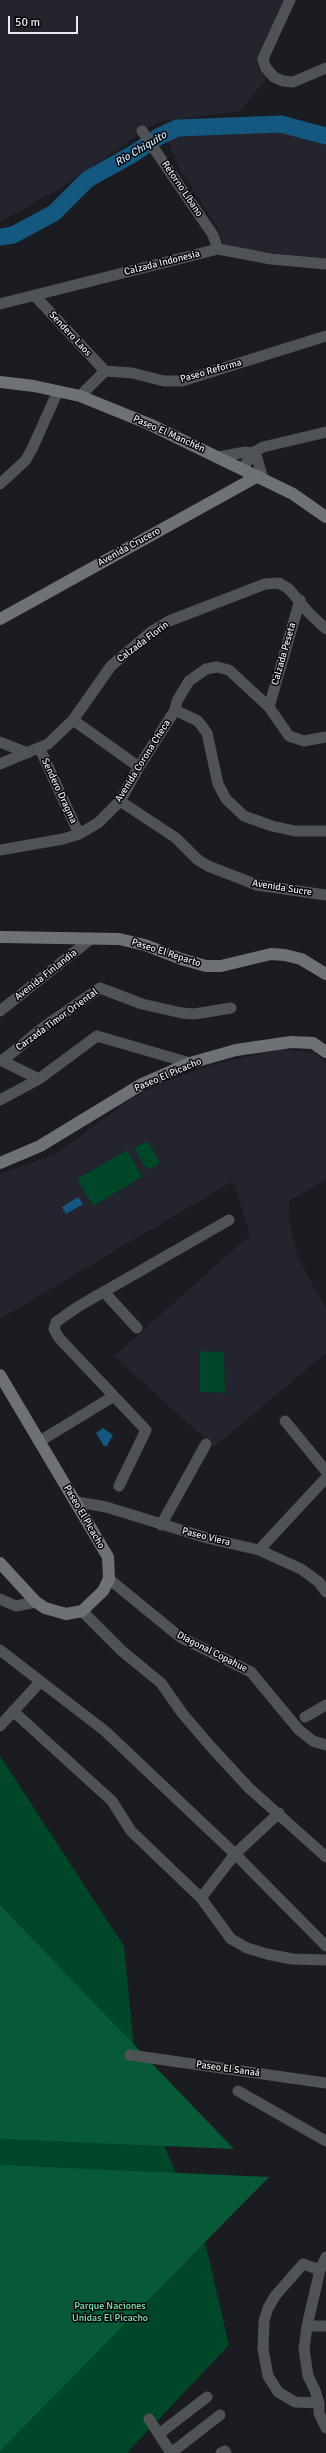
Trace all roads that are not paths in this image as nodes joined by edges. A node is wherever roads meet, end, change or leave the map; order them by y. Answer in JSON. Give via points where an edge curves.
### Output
{"nodes":[{"id":1,"x":290,"y":0,"type":"edge"},
{"id":2,"x":326,"y":68,"type":"edge"},
{"id":3,"x":142,"y":131,"type":"dead end"},
{"id":4,"x":218,"y":249,"type":"junction"},
{"id":5,"x":326,"y":264,"type":"edge"},
{"id":6,"x":35,"y":296,"type":"junction"},
{"id":7,"x":0,"y":304,"type":"edge"},
{"id":8,"x":326,"y":336,"type":"edge"},
{"id":9,"x":105,"y":371,"type":"junction"},
{"id":10,"x":0,"y":382,"type":"edge"},
{"id":11,"x":58,"y":391,"type":"junction"},
{"id":12,"x":80,"y":396,"type":"junction"},
{"id":13,"x":326,"y":432,"type":"edge"},
{"id":14,"x":252,"y":453,"type":"junction"},
{"id":15,"x":219,"y":457,"type":"junction"},
{"id":16,"x":243,"y":469,"type":"junction"},
{"id":17,"x":261,"y":478,"type":"junction"},
{"id":18,"x":0,"y":484,"type":"edge"},
{"id":19,"x":326,"y":517,"type":"edge"},
{"id":20,"x":300,"y":600,"type":"junction"},
{"id":21,"x":0,"y":619,"type":"edge"},
{"id":22,"x":326,"y":629,"type":"edge"},
{"id":23,"x":269,"y":707,"type":"junction"},
{"id":24,"x":175,"y":710,"type":"junction"},
{"id":25,"x":73,"y":720,"type":"junction"},
{"id":26,"x":326,"y":737,"type":"edge"},
{"id":27,"x":0,"y":742,"type":"edge"},
{"id":28,"x":40,"y":749,"type":"junction"},
{"id":29,"x":28,"y":753,"type":"junction"},
{"id":30,"x":0,"y":764,"type":"edge"},
{"id":31,"x":139,"y":767,"type":"junction"},
{"id":32,"x":120,"y":801,"type":"junction"},
{"id":33,"x":326,"y":831,"type":"edge"},
{"id":34,"x":79,"y":834,"type":"junction"},
{"id":35,"x":0,"y":850,"type":"edge"},
{"id":36,"x":326,"y":895,"type":"edge"},
{"id":37,"x":0,"y":937,"type":"edge"},
{"id":38,"x":92,"y":938,"type":"junction"},
{"id":39,"x":326,"y":974,"type":"edge"},
{"id":40,"x":231,"y":1008,"type":"dead end"},
{"id":41,"x":0,"y":1011,"type":"edge"},
{"id":42,"x":326,"y":1052,"type":"edge"},
{"id":43,"x":1,"y":1060,"type":"edge"},
{"id":44,"x":190,"y":1063,"type":"junction"},
{"id":45,"x":39,"y":1080,"type":"junction"},
{"id":46,"x":0,"y":1100,"type":"edge"},
{"id":47,"x":0,"y":1163,"type":"edge"},
{"id":48,"x":229,"y":1220,"type":"dead end"},
{"id":49,"x":104,"y":1292,"type":"junction"},
{"id":50,"x":137,"y":1328,"type":"dead end"},
{"id":51,"x":0,"y":1375,"type":"edge"},
{"id":52,"x":114,"y":1396,"type":"junction"},
{"id":53,"x":285,"y":1421,"type":"dead end"},
{"id":54,"x":40,"y":1441,"type":"junction"},
{"id":55,"x":206,"y":1444,"type":"dead end"},
{"id":56,"x":326,"y":1472,"type":"edge"},
{"id":57,"x":326,"y":1478,"type":"edge"},
{"id":58,"x":119,"y":1486,"type":"dead end"},
{"id":59,"x":77,"y":1502,"type":"junction"},
{"id":60,"x":161,"y":1525,"type":"junction"},
{"id":61,"x":259,"y":1550,"type":"junction"},
{"id":62,"x":0,"y":1563,"type":"edge"},
{"id":63,"x":109,"y":1579,"type":"junction"},
{"id":64,"x":326,"y":1592,"type":"edge"},
{"id":65,"x":0,"y":1599,"type":"edge"},
{"id":66,"x":36,"y":1602,"type":"junction"},
{"id":67,"x":82,"y":1611,"type":"junction"},
{"id":68,"x":0,"y":1650,"type":"edge"},
{"id":69,"x":40,"y":1682,"type":"junction"},
{"id":70,"x":326,"y":1705,"type":"edge"},
{"id":71,"x":13,"y":1711,"type":"junction"},
{"id":72,"x":305,"y":1717,"type":"dead end"},
{"id":73,"x":0,"y":1726,"type":"edge"},
{"id":74,"x":326,"y":1745,"type":"edge"},
{"id":75,"x":279,"y":1813,"type":"junction"},
{"id":76,"x":236,"y":1854,"type":"junction"},
{"id":77,"x":326,"y":1857,"type":"edge"},
{"id":78,"x":201,"y":1898,"type":"junction"},
{"id":79,"x":326,"y":1946,"type":"edge"},
{"id":80,"x":326,"y":1960,"type":"edge"},
{"id":81,"x":130,"y":2055,"type":"dead end"},
{"id":82,"x":326,"y":2083,"type":"edge"},
{"id":83,"x":238,"y":2091,"type":"dead end"},
{"id":84,"x":326,"y":2141,"type":"edge"},
{"id":85,"x":326,"y":2258,"type":"edge"},
{"id":86,"x":320,"y":2270,"type":"junction"},
{"id":87,"x":307,"y":2326,"type":"junction"},
{"id":88,"x":326,"y":2326,"type":"edge"},
{"id":89,"x":207,"y":2397,"type":"dead end"},
{"id":90,"x":323,"y":2401,"type":"edge"},
{"id":91,"x":220,"y":2414,"type":"dead end"},
{"id":92,"x":149,"y":2419,"type":"dead end"},
{"id":93,"x":326,"y":2428,"type":"edge"},
{"id":94,"x":159,"y":2434,"type":"junction"},
{"id":95,"x":171,"y":2453,"type":"edge"}],
"edges":[{"from":1,"to":2,"type":"street","via":[[263,60],[266,68],[274,77],[293,82]]},
{"from":3,"to":4,"type":"street","name":"Retorno Líbano","via":[[212,234]]},
{"from":4,"to":5,"type":"street","name":"Calzada Indonesia","via":[[271,259]]},
{"from":4,"to":6,"type":"street","name":"Calzada Indonesia"},
{"from":6,"to":7,"type":"street","name":"Calzada Indonesia"},
{"from":6,"to":9,"type":"street","name":"Sendero Laos"},
{"from":8,"to":9,"type":"street","name":"Paseo Reforma","via":[[182,381],[164,381],[132,373]]},
{"from":9,"to":12,"type":"street"},
{"from":10,"to":11,"type":"street","name":"Paseo El Manchén"},
{"from":11,"to":12,"type":"street","name":"Paseo El Manchén"},
{"from":11,"to":18,"type":"street","via":[[32,449],[24,461]]},
{"from":12,"to":15,"type":"street","name":"Paseo El Manchén","via":[[149,424]]},
{"from":13,"to":14,"type":"street","via":[[263,447]]},
{"from":14,"to":15,"type":"street"},
{"from":14,"to":16,"type":"street"},
{"from":14,"to":17,"type":"street","via":[[257,458]]},
{"from":15,"to":16,"type":"street","name":"Paseo El Manchén"},
{"from":16,"to":17,"type":"street","name":"Paseo El Manchén"},
{"from":17,"to":19,"type":"street","name":"Paseo El Manchén","via":[[294,494]]},
{"from":17,"to":21,"type":"street","name":"Avenida Crucero"},
{"from":20,"to":22,"type":"street","name":"Calzada Florín"},
{"from":20,"to":23,"type":"street","name":"Calzada Peseta"},
{"from":20,"to":25,"type":"street","name":"Calzada Florín","via":[[279,583],[265,584],[169,621],[111,666]]},
{"from":23,"to":24,"type":"street","name":"Avenida Corona Checa","via":[[229,670],[217,667],[206,669],[189,681],[177,701]]},
{"from":23,"to":26,"type":"street","name":"Avenida Corona Checa","via":[[289,736],[304,741]]},
{"from":24,"to":31,"type":"street","name":"Avenida Corona Checa"},
{"from":24,"to":33,"type":"street","via":[[198,722],[207,733],[218,784],[226,799],[244,816],[295,831]]},
{"from":25,"to":28,"type":"street","name":"Calzada Florín"},
{"from":25,"to":31,"type":"street"},
{"from":27,"to":29,"type":"street"},
{"from":28,"to":29,"type":"street","name":"Calzada Florín"},
{"from":28,"to":34,"type":"street","name":"Sendero Dragma"},
{"from":29,"to":30,"type":"street","name":"Calzada Florín"},
{"from":31,"to":32,"type":"street","name":"Avenida Corona Checa"},
{"from":32,"to":34,"type":"street","name":"Avenida Corona Checa","via":[[98,824]]},
{"from":32,"to":36,"type":"street","name":"Avenida Sucre","via":[[176,838],[198,860],[208,866],[257,885]]},
{"from":34,"to":35,"type":"street","name":"Avenida Corona Checa"},
{"from":37,"to":38,"type":"street","name":"Paseo El Reparto"},
{"from":38,"to":39,"type":"street","name":"Paseo El Reparto","via":[[119,939],[145,945],[206,966],[221,966],[271,954],[285,955],[301,959]]},
{"from":38,"to":41,"type":"street","name":"Avenida Finlandia"},
{"from":40,"to":43,"type":"street","name":"Carzada Timor Oriental","via":[[182,1013],[142,1004],[100,988]]},
{"from":42,"to":44,"type":"street","name":"Paseo El Picacho","via":[[313,1043],[291,1042],[236,1050]]},
{"from":43,"to":45,"type":"street"},
{"from":44,"to":45,"type":"street","via":[[97,1036]]},
{"from":44,"to":47,"type":"street","name":"Paseo El Picacho","via":[[142,1084],[40,1146]]},
{"from":45,"to":46,"type":"street"},
{"from":48,"to":49,"type":"street"},
{"from":49,"to":50,"type":"street"},
{"from":49,"to":52,"type":"street","via":[[56,1322],[54,1329],[59,1338]]},
{"from":51,"to":54,"type":"street","name":"Paseo El Picacho"},
{"from":52,"to":54,"type":"street"},
{"from":52,"to":58,"type":"street","via":[[146,1430]]},
{"from":53,"to":56,"type":"street"},
{"from":54,"to":59,"type":"street","name":"Paseo El Picacho"},
{"from":55,"to":60,"type":"street"},
{"from":57,"to":61,"type":"street"},
{"from":59,"to":60,"type":"street","name":"Paseo Viera","via":[[106,1507]]},
{"from":59,"to":63,"type":"street","name":"Paseo El Picacho","via":[[108,1557]]},
{"from":60,"to":61,"type":"street","name":"Paseo Viera"},
{"from":61,"to":64,"type":"street","name":"Paseo Viera","via":[[301,1569],[319,1582]]},
{"from":62,"to":66,"type":"street"},
{"from":63,"to":67,"type":"street","via":[[103,1591]]},
{"from":63,"to":74,"type":"street","name":"Diagonal Copahue","via":[[180,1637],[250,1672],[300,1730],[313,1741]]},
{"from":65,"to":66,"type":"street","via":[[16,1606]]},
{"from":66,"to":67,"type":"street","via":[[56,1613]]},
{"from":67,"to":75,"type":"street","via":[[122,1651],[161,1683],[212,1748],[249,1788]]},
{"from":68,"to":69,"type":"street"},
{"from":69,"to":71,"type":"street"},
{"from":69,"to":76,"type":"street","via":[[105,1731]]},
{"from":70,"to":72,"type":"street"},
{"from":71,"to":73,"type":"street"},
{"from":71,"to":78,"type":"street","via":[[112,1801],[131,1830]]},
{"from":75,"to":76,"type":"street"},
{"from":75,"to":77,"type":"street"},
{"from":76,"to":78,"type":"street"},
{"from":76,"to":79,"type":"street"},
{"from":78,"to":80,"type":"street","via":[[231,1939],[247,1948],[292,1959]]},
{"from":81,"to":82,"type":"street","name":"Paseo El Sanaá"},
{"from":83,"to":84,"type":"street"},
{"from":85,"to":86,"type":"street"},
{"from":86,"to":87,"type":"street"},
{"from":86,"to":90,"type":"street","via":[[303,2264],[275,2296],[264,2321],[263,2349],[268,2376],[278,2392],[295,2402]]},
{"from":87,"to":88,"type":"street"},
{"from":87,"to":90,"type":"street","via":[[304,2349],[308,2376]]},
{"from":89,"to":94,"type":"street"},
{"from":90,"to":93,"type":"street","via":[[319,2413]]},
{"from":91,"to":95,"type":"street"},
{"from":92,"to":94,"type":"street"},
{"from":94,"to":95,"type":"street"}]}
